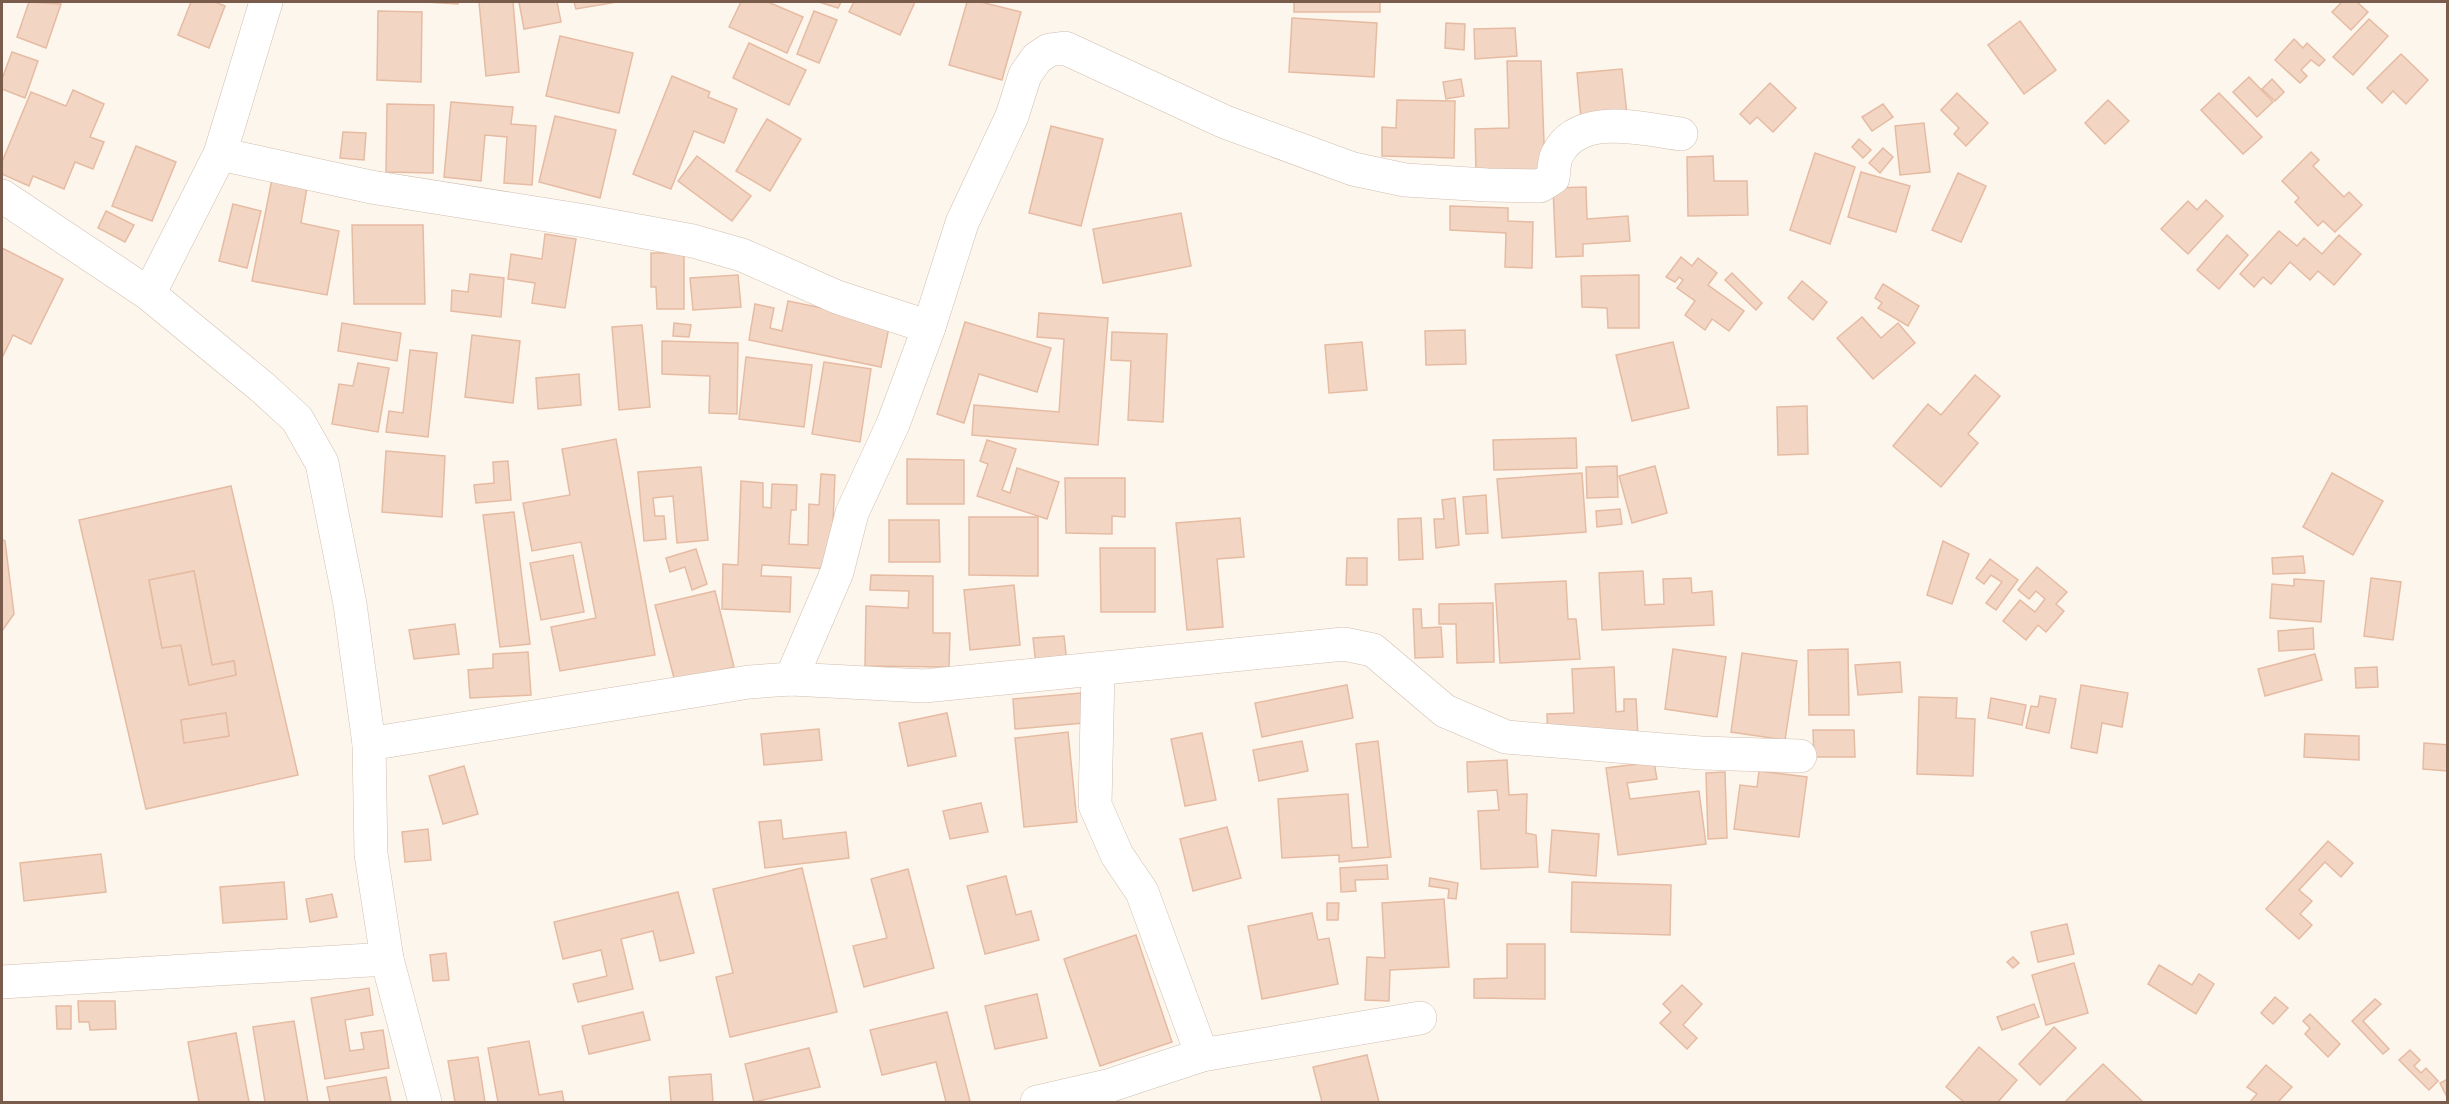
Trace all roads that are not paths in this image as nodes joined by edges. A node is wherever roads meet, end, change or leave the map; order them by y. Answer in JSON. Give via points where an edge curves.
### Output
{"nodes":[{"id":1,"x":266,"y":2,"type":"edge"},
{"id":2,"x":1681,"y":134,"type":"dead end"},
{"id":3,"x":220,"y":154,"type":"junction"},
{"id":4,"x":2,"y":196,"type":"edge"},
{"id":5,"x":149,"y":294,"type":"junction"},
{"id":6,"x":928,"y":327,"type":"junction"},
{"id":7,"x":1098,"y":671,"type":"junction"},
{"id":8,"x":790,"y":679,"type":"junction"},
{"id":9,"x":369,"y":744,"type":"junction"},
{"id":10,"x":1800,"y":756,"type":"dead end"},
{"id":11,"x":387,"y":959,"type":"junction"},
{"id":12,"x":2,"y":982,"type":"edge"},
{"id":13,"x":1420,"y":1018,"type":"dead end"},
{"id":14,"x":1202,"y":1055,"type":"junction"},
{"id":15,"x":425,"y":1102,"type":"edge"},
{"id":16,"x":1036,"y":1102,"type":"edge"}],
"edges":[{"from":1,"to":3,"type":"street"},
{"from":2,"to":6,"type":"street","via":[[1626,127],[1579,132],[1557,155],[1553,178],[1540,186],[1405,180],[1353,169],[1225,122],[1065,48],[1050,50],[1037,58],[1025,75],[1012,116],[962,223]]},
{"from":3,"to":5,"type":"street"},
{"from":3,"to":6,"type":"street","via":[[371,187],[693,242],[742,255],[837,297]]},
{"from":4,"to":5,"type":"street"},
{"from":5,"to":9,"type":"street","via":[[297,420],[322,463],[350,604]]},
{"from":6,"to":8,"type":"street","via":[[893,424],[852,513],[837,572]]},
{"from":7,"to":8,"type":"street","via":[[924,686]]},
{"from":7,"to":10,"type":"street","via":[[1358,645],[1373,650],[1445,711],[1506,737],[1701,753]]},
{"from":7,"to":14,"type":"street","via":[[1095,805],[1117,855],[1142,892]]},
{"from":8,"to":9,"type":"street","via":[[678,692]]},
{"from":9,"to":11,"type":"street","via":[[371,854]]},
{"from":11,"to":12,"type":"street"},
{"from":11,"to":15,"type":"street"},
{"from":13,"to":14,"type":"street"},
{"from":14,"to":16,"type":"street","via":[[1111,1085]]}]}
